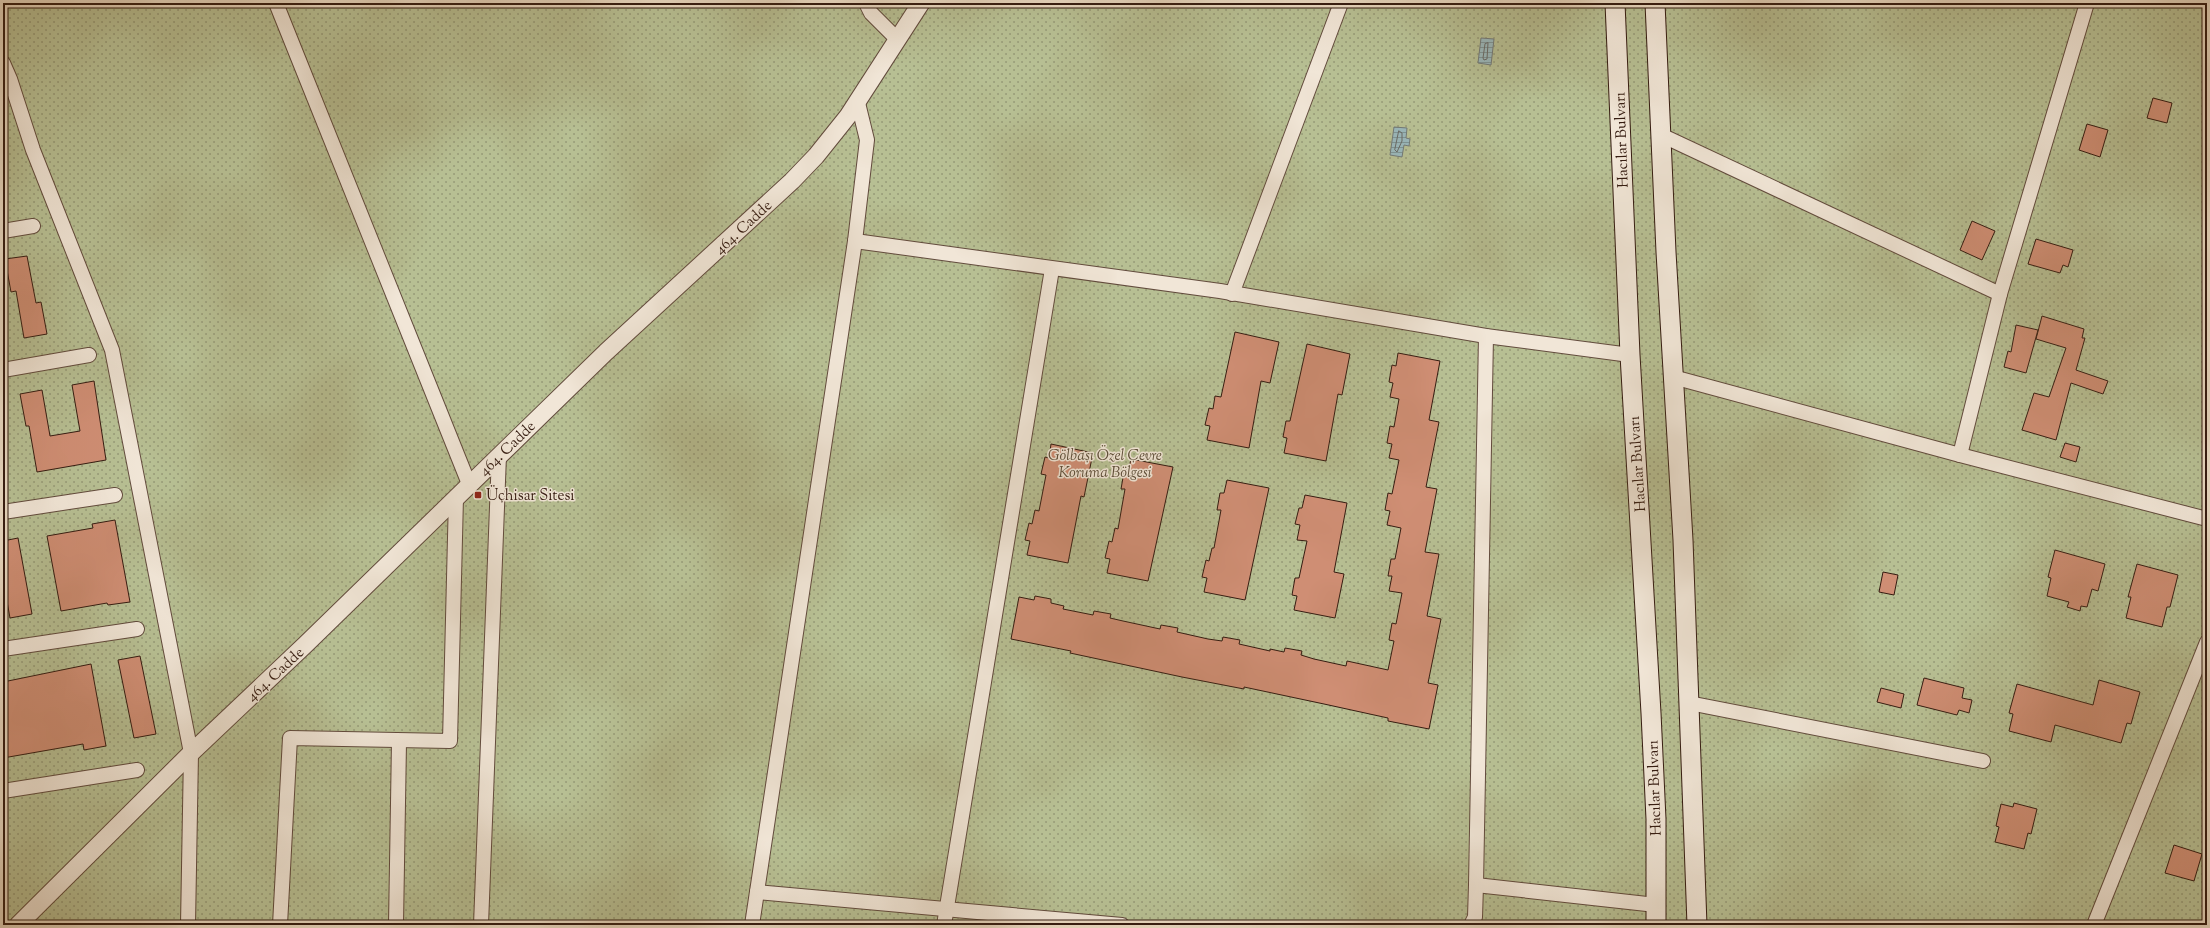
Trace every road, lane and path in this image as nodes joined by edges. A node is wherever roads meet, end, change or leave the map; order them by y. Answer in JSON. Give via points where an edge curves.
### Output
{"nodes":[{"id":1,"x":276,"y":3,"type":"edge"},
{"id":2,"x":866,"y":3,"type":"edge"},
{"id":3,"x":921,"y":3,"type":"edge"},
{"id":4,"x":1341,"y":3,"type":"edge"},
{"id":5,"x":1615,"y":3,"type":"edge"},
{"id":6,"x":1655,"y":3,"type":"edge"},
{"id":7,"x":2087,"y":3,"type":"edge"},
{"id":8,"x":897,"y":39,"type":"junction"},
{"id":9,"x":3,"y":63,"type":"edge"},
{"id":10,"x":858,"y":103,"type":"junction"},
{"id":11,"x":1661,"y":134,"type":"junction"},
{"id":12,"x":33,"y":226,"type":"dead end"},
{"id":13,"x":3,"y":231,"type":"edge"},
{"id":14,"x":855,"y":241,"type":"junction"},
{"id":15,"x":1052,"y":269,"type":"junction"},
{"id":16,"x":1232,"y":294,"type":"junction"},
{"id":17,"x":2000,"y":294,"type":"junction"},
{"id":18,"x":1486,"y":336,"type":"junction"},
{"id":19,"x":89,"y":355,"type":"dead end"},
{"id":20,"x":1630,"y":355,"type":"junction"},
{"id":21,"x":3,"y":370,"type":"edge"},
{"id":22,"x":1673,"y":377,"type":"junction"},
{"id":23,"x":499,"y":455,"type":"junction"},
{"id":24,"x":1960,"y":455,"type":"junction"},
{"id":25,"x":469,"y":484,"type":"junction"},
{"id":26,"x":115,"y":495,"type":"dead end"},
{"id":27,"x":456,"y":497,"type":"junction"},
{"id":28,"x":3,"y":512,"type":"edge"},
{"id":29,"x":2207,"y":519,"type":"edge"},
{"id":30,"x":137,"y":629,"type":"dead end"},
{"id":31,"x":2207,"y":642,"type":"edge"},
{"id":32,"x":3,"y":649,"type":"edge"},
{"id":33,"x":1689,"y":703,"type":"junction"},
{"id":34,"x":399,"y":742,"type":"junction"},
{"id":35,"x":191,"y":753,"type":"junction"},
{"id":36,"x":1983,"y":761,"type":"dead end"},
{"id":37,"x":137,"y":770,"type":"dead end"},
{"id":38,"x":3,"y":791,"type":"edge"},
{"id":39,"x":1476,"y":885,"type":"junction"},
{"id":40,"x":757,"y":892,"type":"junction"},
{"id":41,"x":1656,"y":905,"type":"junction"},
{"id":42,"x":946,"y":909,"type":"junction"},
{"id":43,"x":18,"y":925,"type":"edge"},
{"id":44,"x":188,"y":925,"type":"edge"},
{"id":45,"x":280,"y":925,"type":"edge"},
{"id":46,"x":396,"y":925,"type":"edge"},
{"id":47,"x":481,"y":925,"type":"edge"},
{"id":48,"x":752,"y":925,"type":"edge"},
{"id":49,"x":944,"y":925,"type":"edge"},
{"id":50,"x":1122,"y":925,"type":"edge"},
{"id":51,"x":1472,"y":925,"type":"edge"},
{"id":52,"x":1656,"y":925,"type":"edge"},
{"id":53,"x":1697,"y":925,"type":"edge"},
{"id":54,"x":2094,"y":925,"type":"edge"}],
"edges":[{"from":1,"to":25,"type":"street"},
{"from":2,"to":8,"type":"street","via":[[871,13]]},
{"from":3,"to":8,"type":"street","name":"464. Cadde"},
{"from":4,"to":16,"type":"street"},
{"from":5,"to":20,"type":"main road","name":"Hacılar Bulvarı"},
{"from":6,"to":11,"type":"main road"},
{"from":7,"to":17,"type":"street"},
{"from":8,"to":10,"type":"street","name":"464. Cadde"},
{"from":9,"to":35,"type":"street","via":[[32,150],[112,350]]},
{"from":10,"to":14,"type":"street","via":[[867,140]]},
{"from":10,"to":23,"type":"street","name":"464. Cadde","via":[[834,135],[792,181],[606,352]]},
{"from":11,"to":17,"type":"street"},
{"from":11,"to":22,"type":"main road"},
{"from":12,"to":13,"type":"street"},
{"from":14,"to":15,"type":"street"},
{"from":14,"to":40,"type":"street"},
{"from":15,"to":16,"type":"street"},
{"from":15,"to":42,"type":"street"},
{"from":16,"to":18,"type":"street"},
{"from":17,"to":24,"type":"street"},
{"from":18,"to":20,"type":"street"},
{"from":18,"to":39,"type":"street"},
{"from":19,"to":21,"type":"street"},
{"from":20,"to":41,"type":"main road","name":"Hacılar Bulvarı","via":[[1649,650],[1656,819]]},
{"from":22,"to":24,"type":"street"},
{"from":22,"to":33,"type":"main road"},
{"from":23,"to":25,"type":"street","name":"464. Cadde"},
{"from":23,"to":47,"type":"street"},
{"from":24,"to":29,"type":"street"},
{"from":25,"to":27,"type":"street","name":"464. Cadde"},
{"from":26,"to":28,"type":"street"},
{"from":27,"to":34,"type":"street","via":[[450,741]]},
{"from":27,"to":35,"type":"street","name":"464. Cadde"},
{"from":30,"to":32,"type":"street"},
{"from":31,"to":54,"type":"street"},
{"from":33,"to":36,"type":"street"},
{"from":33,"to":53,"type":"main road"},
{"from":34,"to":45,"type":"street","via":[[290,738]]},
{"from":34,"to":46,"type":"street"},
{"from":35,"to":43,"type":"street","name":"464. Cadde"},
{"from":35,"to":44,"type":"street"},
{"from":37,"to":38,"type":"street"},
{"from":39,"to":41,"type":"street"},
{"from":39,"to":51,"type":"street","via":[[1475,917]]},
{"from":40,"to":42,"type":"street"},
{"from":40,"to":48,"type":"street"},
{"from":41,"to":52,"type":"main road","name":"Hacılar Bulvarı"},
{"from":42,"to":49,"type":"street"},
{"from":42,"to":50,"type":"street"}]}
